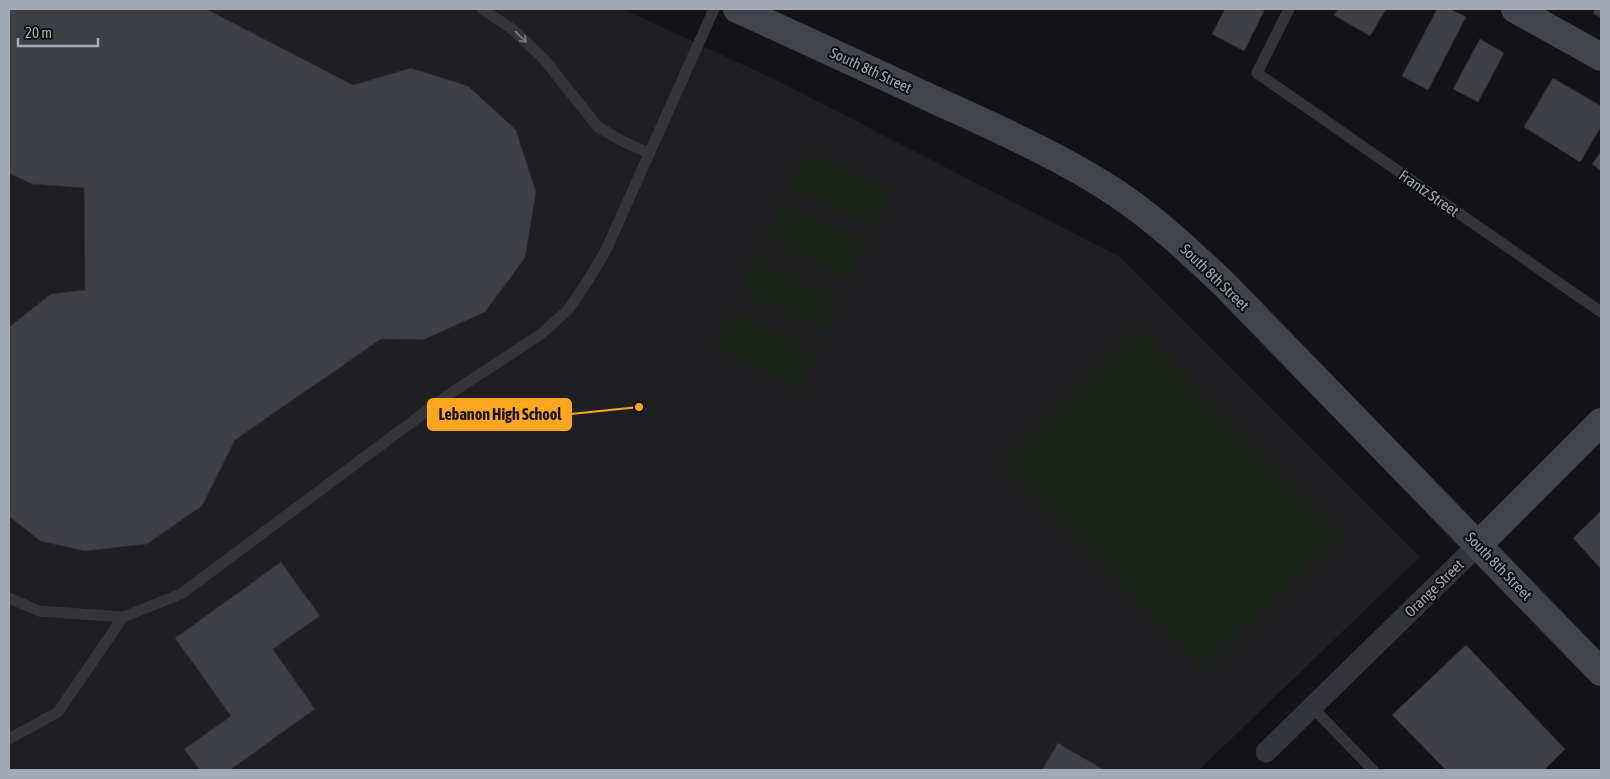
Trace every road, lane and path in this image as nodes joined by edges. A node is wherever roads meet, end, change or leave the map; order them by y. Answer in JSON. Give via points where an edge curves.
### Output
{"nodes":[{"id":1,"x":482,"y":9,"type":"edge"},
{"id":2,"x":714,"y":9,"type":"edge"},
{"id":3,"x":737,"y":9,"type":"edge"},
{"id":4,"x":1289,"y":9,"type":"edge"},
{"id":5,"x":1515,"y":9,"type":"edge"},
{"id":6,"x":1601,"y":57,"type":"edge"},
{"id":7,"x":649,"y":153,"type":"junction"},
{"id":8,"x":1601,"y":312,"type":"edge"},
{"id":9,"x":1601,"y":422,"type":"edge"},
{"id":10,"x":1478,"y":544,"type":"junction"},
{"id":11,"x":9,"y":598,"type":"edge"},
{"id":12,"x":123,"y":616,"type":"junction"},
{"id":13,"x":1601,"y":672,"type":"edge"},
{"id":14,"x":1312,"y":707,"type":"junction"},
{"id":15,"x":9,"y":740,"type":"edge"},
{"id":16,"x":1266,"y":752,"type":"dead end"},
{"id":17,"x":1373,"y":770,"type":"edge"}],
"edges":[{"from":1,"to":7,"type":"lane","one_way":true,"via":[[512,29],[543,58],[598,127]]},
{"from":2,"to":7,"type":"lane"},
{"from":3,"to":10,"type":"street","name":"South 8th Street","via":[[997,128],[1080,171],[1149,217],[1223,283]]},
{"from":4,"to":8,"type":"lane","name":"Frantz Street","via":[[1257,73]]},
{"from":5,"to":6,"type":"street"},
{"from":7,"to":12,"type":"lane","via":[[606,250],[587,282],[568,310],[541,334],[448,395],[181,594]]},
{"from":9,"to":10,"type":"street","name":"Orange Street"},
{"from":10,"to":13,"type":"street","name":"South 8th Street"},
{"from":10,"to":14,"type":"street","name":"Orange Street"},
{"from":11,"to":12,"type":"lane","via":[[40,611]]},
{"from":12,"to":15,"type":"lane","via":[[58,712]]},
{"from":14,"to":16,"type":"street","name":"Orange Street"},
{"from":14,"to":17,"type":"lane"}]}
